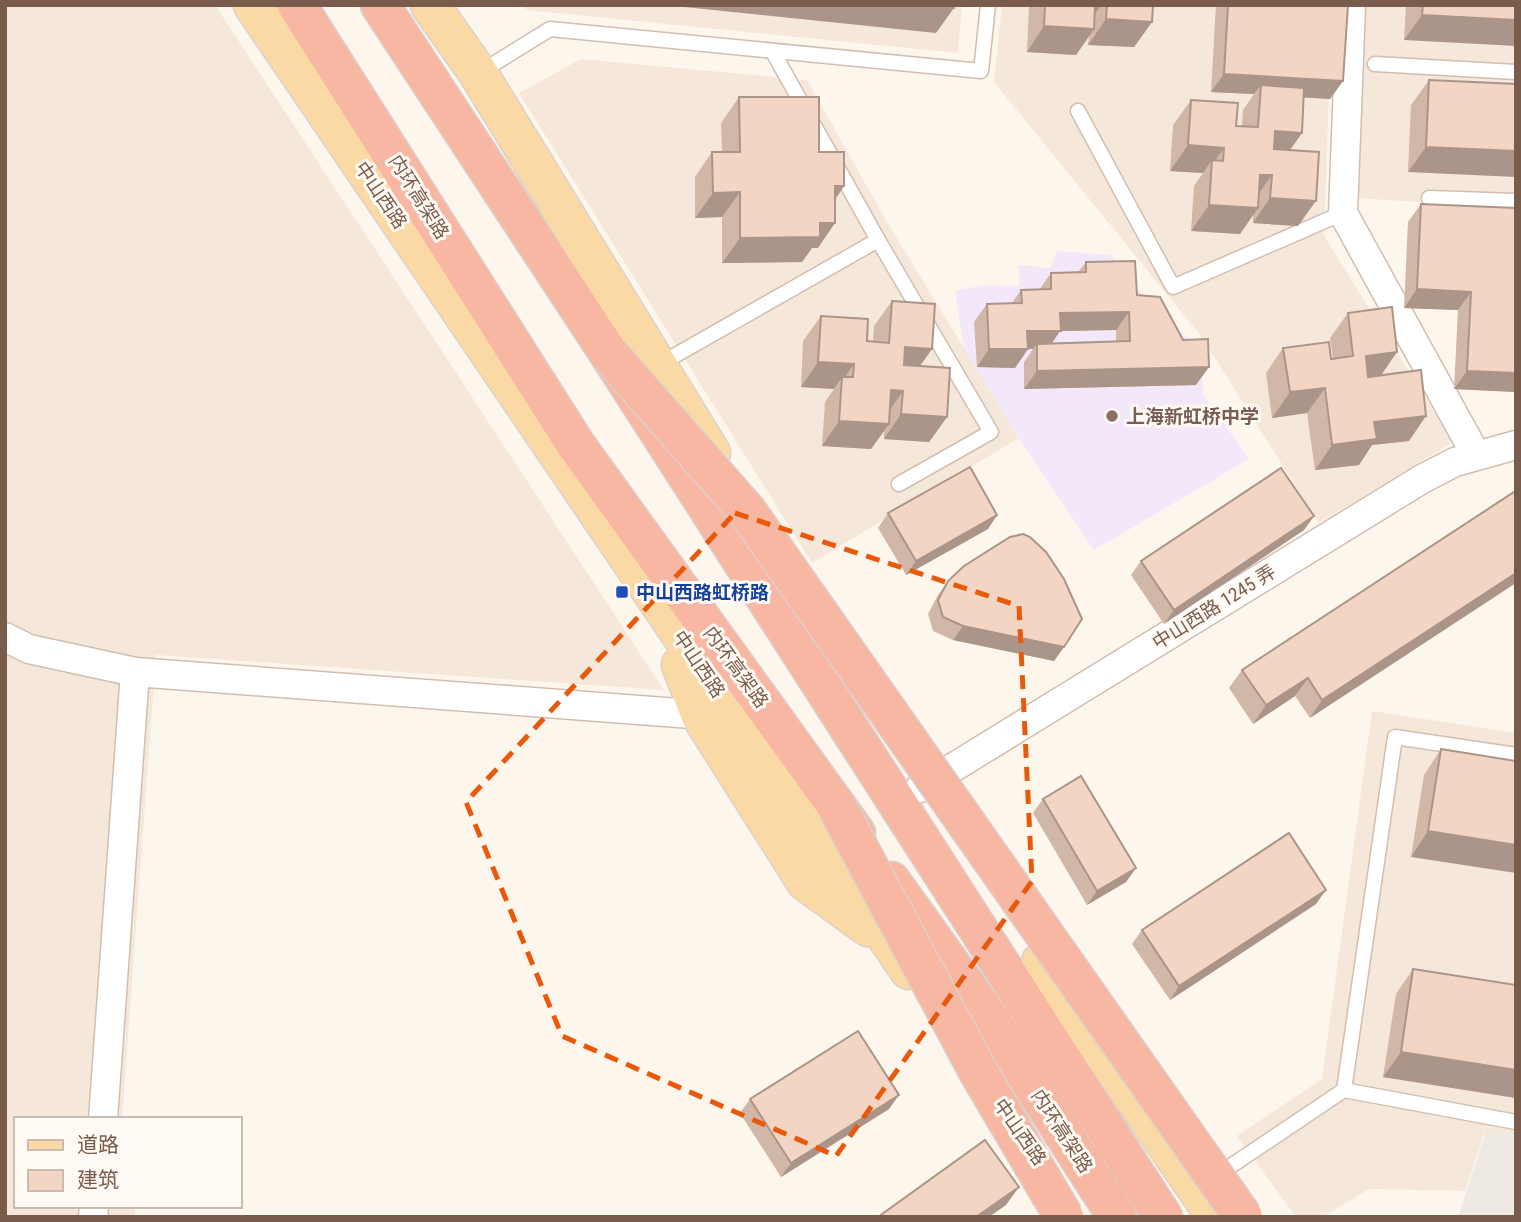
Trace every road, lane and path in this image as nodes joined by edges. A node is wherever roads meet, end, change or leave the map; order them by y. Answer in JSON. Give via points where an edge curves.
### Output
{"nodes":[{"id":1,"x":253,"y":5,"type":"edge"},
{"id":2,"x":297,"y":5,"type":"edge"},
{"id":3,"x":380,"y":5,"type":"edge"},
{"id":4,"x":430,"y":5,"type":"edge"},
{"id":5,"x":988,"y":5,"type":"edge"},
{"id":6,"x":1351,"y":5,"type":"edge"},
{"id":7,"x":773,"y":52,"type":"junction"},
{"id":8,"x":1376,"y":64,"type":"dead end"},
{"id":9,"x":1516,"y":72,"type":"edge"},
{"id":10,"x":478,"y":73,"type":"junction"},
{"id":11,"x":1078,"y":111,"type":"dead end"},
{"id":12,"x":1429,"y":198,"type":"dead end"},
{"id":13,"x":1516,"y":201,"type":"edge"},
{"id":14,"x":1343,"y":213,"type":"junction"},
{"id":15,"x":878,"y":240,"type":"junction"},
{"id":16,"x":609,"y":354,"type":"junction"},
{"id":17,"x":656,"y":367,"type":"junction"},
{"id":18,"x":1516,"y":445,"type":"edge"},
{"id":19,"x":1476,"y":455,"type":"junction"},
{"id":20,"x":899,"y":484,"type":"dead end"},
{"id":21,"x":5,"y":637,"type":"edge"},
{"id":22,"x":135,"y":672,"type":"junction"},
{"id":23,"x":718,"y":716,"type":"junction"},
{"id":24,"x":1516,"y":755,"type":"edge"},
{"id":25,"x":920,"y":788,"type":"junction"},
{"id":26,"x":837,"y":807,"type":"junction"},
{"id":27,"x":1344,"y":1090,"type":"junction"},
{"id":28,"x":103,"y":1117,"type":"edge"},
{"id":29,"x":1516,"y":1122,"type":"edge"},
{"id":30,"x":1207,"y":1203,"type":"edge"},
{"id":31,"x":1064,"y":1217,"type":"edge"},
{"id":32,"x":1079,"y":1217,"type":"edge"},
{"id":33,"x":1116,"y":1217,"type":"edge"},
{"id":34,"x":1163,"y":1217,"type":"edge"},
{"id":35,"x":1242,"y":1217,"type":"edge"}],
"edges":[{"from":1,"to":23,"type":"main road","name":"中山西路","via":[[654,598]]},
{"from":2,"to":26,"type":"highway","name":"内环高架路","via":[[576,445]]},
{"from":3,"to":16,"type":"highway","name":"内环高架路"},
{"from":4,"to":10,"type":"main road"},
{"from":5,"to":7,"type":"lane","via":[[981,71]]},
{"from":6,"to":14,"type":"street"},
{"from":7,"to":10,"type":"lane","via":[[550,29]]},
{"from":7,"to":15,"type":"lane"},
{"from":8,"to":9,"type":"lane"},
{"from":10,"to":17,"type":"main road"},
{"from":11,"to":14,"type":"lane","via":[[1173,286]]},
{"from":12,"to":13,"type":"lane"},
{"from":14,"to":19,"type":"street"},
{"from":15,"to":17,"type":"lane"},
{"from":15,"to":20,"type":"lane","via":[[991,432]]},
{"from":16,"to":34,"type":"highway","name":"内环高架路","bridge":true},
{"from":16,"to":35,"type":"highway","bridge":true,"via":[[747,511]]},
{"from":17,"to":25,"type":"main road"},
{"from":18,"to":19,"type":"street","name":"中山西路 1245 弄"},
{"from":19,"to":25,"type":"street","name":"中山西路 1245 弄","via":[[1422,479]]},
{"from":21,"to":22,"type":"street","via":[[29,649]]},
{"from":22,"to":23,"type":"street"},
{"from":22,"to":28,"type":"street"},
{"from":23,"to":32,"type":"main road","name":"中山西路","via":[[892,945]]},
{"from":24,"to":27,"type":"lane","via":[[1395,737]]},
{"from":25,"to":30,"type":"main road"},
{"from":26,"to":31,"type":"highway","bridge":true,"via":[[979,1073]]},
{"from":26,"to":33,"type":"highway","name":"内环高架路","bridge":true,"via":[[990,1019]]},
{"from":27,"to":29,"type":"lane"},
{"from":27,"to":30,"type":"lane"}]}
